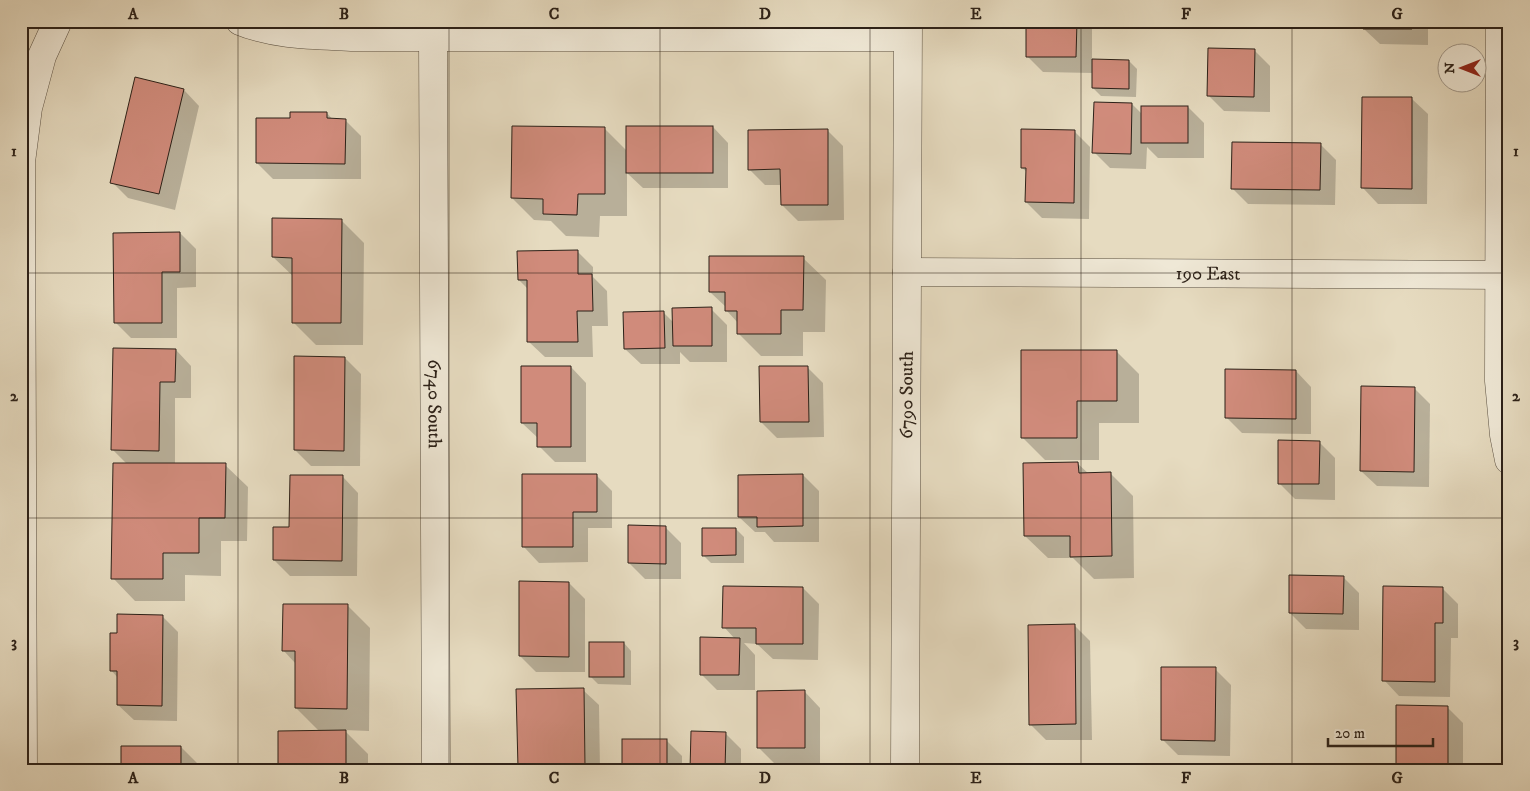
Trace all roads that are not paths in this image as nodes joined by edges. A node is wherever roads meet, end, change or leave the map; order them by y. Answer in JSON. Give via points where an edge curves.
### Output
{"nodes":[{"id":1,"x":58,"y":21,"type":"edge"},
{"id":2,"x":240,"y":21,"type":"edge"},
{"id":3,"x":1500,"y":21,"type":"edge"},
{"id":4,"x":908,"y":29,"type":"edge"},
{"id":5,"x":433,"y":38,"type":"junction"},
{"id":6,"x":907,"y":272,"type":"junction"},
{"id":7,"x":1504,"y":275,"type":"edge"},
{"id":8,"x":1509,"y":460,"type":"edge"},
{"id":9,"x":22,"y":638,"type":"edge"},
{"id":10,"x":23,"y":770,"type":"edge"},
{"id":11,"x":436,"y":770,"type":"edge"},
{"id":12,"x":905,"y":770,"type":"edge"}],
"edges":[{"from":1,"to":9,"type":"street","via":[[42,56],[28,108],[21,162]]},
{"from":2,"to":5,"type":"street","via":[[292,34]]},
{"from":3,"to":7,"type":"street"},
{"from":4,"to":5,"type":"street"},
{"from":4,"to":6,"type":"street","name":"6790 South"},
{"from":5,"to":11,"type":"street","name":"6740 South"},
{"from":6,"to":7,"type":"street","name":"190 East"},
{"from":6,"to":12,"type":"street","name":"6790 South"},
{"from":7,"to":8,"type":"street","via":[[1499,382]]},
{"from":9,"to":10,"type":"street"}]}
